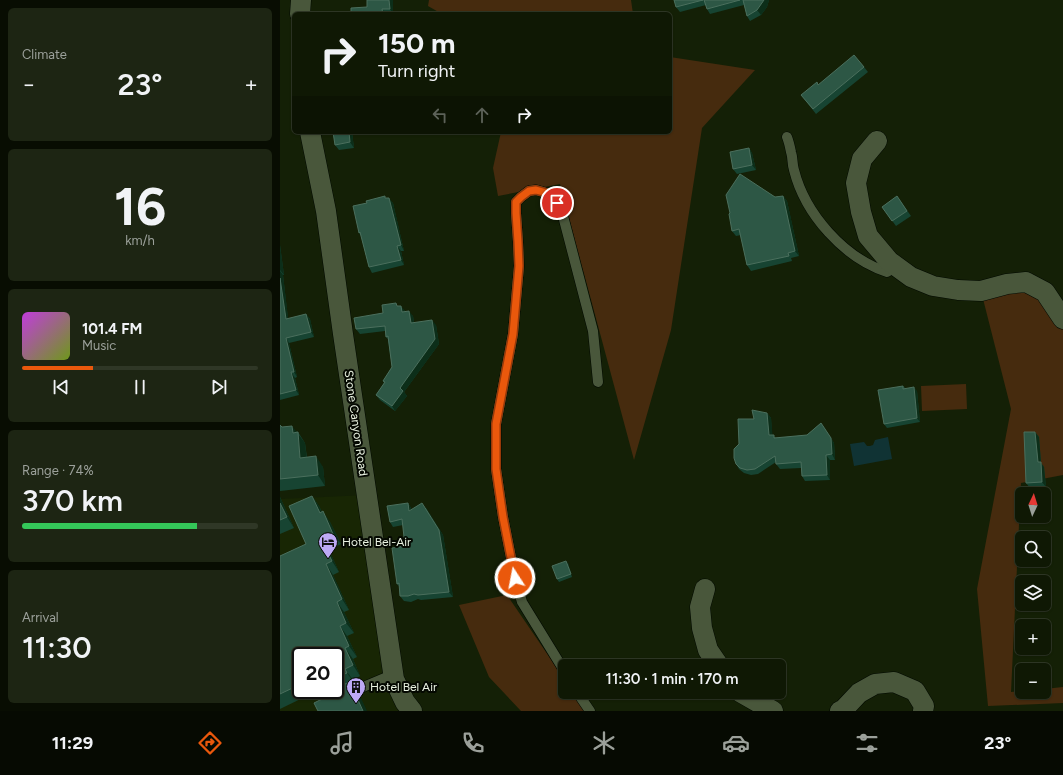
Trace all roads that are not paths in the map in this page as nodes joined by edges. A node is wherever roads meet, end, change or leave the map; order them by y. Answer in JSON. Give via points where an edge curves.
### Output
{"nodes":[{"id":1,"x":300,"y":0,"type":"edge"},
{"id":2,"x":300,"y":12,"type":"edge"},
{"id":3,"x":310,"y":134,"type":"edge"},
{"id":4,"x":787,"y":137,"type":"dead end"},
{"id":5,"x":877,"y":141,"type":"dead end"},
{"id":6,"x":897,"y":266,"type":"junction"},
{"id":7,"x":1063,"y":319,"type":"edge"},
{"id":8,"x":598,"y":382,"type":"dead end"},
{"id":9,"x":705,"y":589,"type":"dead end"},
{"id":10,"x":714,"y":659,"type":"edge"},
{"id":11,"x":558,"y":661,"type":"edge"},
{"id":12,"x":394,"y":674,"type":"junction"},
{"id":13,"x":344,"y":695,"type":"edge"},
{"id":14,"x":582,"y":699,"type":"edge"},
{"id":15,"x":752,"y":699,"type":"edge"},
{"id":16,"x":412,"y":711,"type":"edge"},
{"id":17,"x":590,"y":711,"type":"edge"},
{"id":18,"x":773,"y":711,"type":"edge"},
{"id":19,"x":840,"y":711,"type":"edge"},
{"id":20,"x":923,"y":711,"type":"edge"}],
"edges":[{"from":1,"to":2,"type":"street"},
{"from":3,"to":12,"type":"street","name":"Stone Canyon Road","via":[[326,211]]},
{"from":4,"to":6,"type":"lane","via":[[794,170],[805,200],[816,217],[836,240],[864,263],[887,272]]},
{"from":5,"to":6,"type":"street","via":[[862,159],[856,184],[868,236],[889,261]]},
{"from":6,"to":7,"type":"street","via":[[911,277],[933,286],[952,289],[981,291],[1026,282],[1045,292]]},
{"from":8,"to":11,"type":"lane","via":[[593,331],[563,216],[549,194],[536,190],[529,191],[516,202],[519,266],[513,334],[496,424],[496,469],[504,525],[522,602]]},
{"from":9,"to":10,"type":"street","via":[[700,607],[702,628],[708,650]]},
{"from":12,"to":13,"type":"lane"},
{"from":12,"to":16,"type":"street","name":"Stone Canyon Road","via":[[405,702]]},
{"from":14,"to":17,"type":"lane"},
{"from":15,"to":18,"type":"street"},
{"from":19,"to":20,"type":"street","via":[[859,693],[875,684],[894,682],[915,691],[924,706]]}]}
